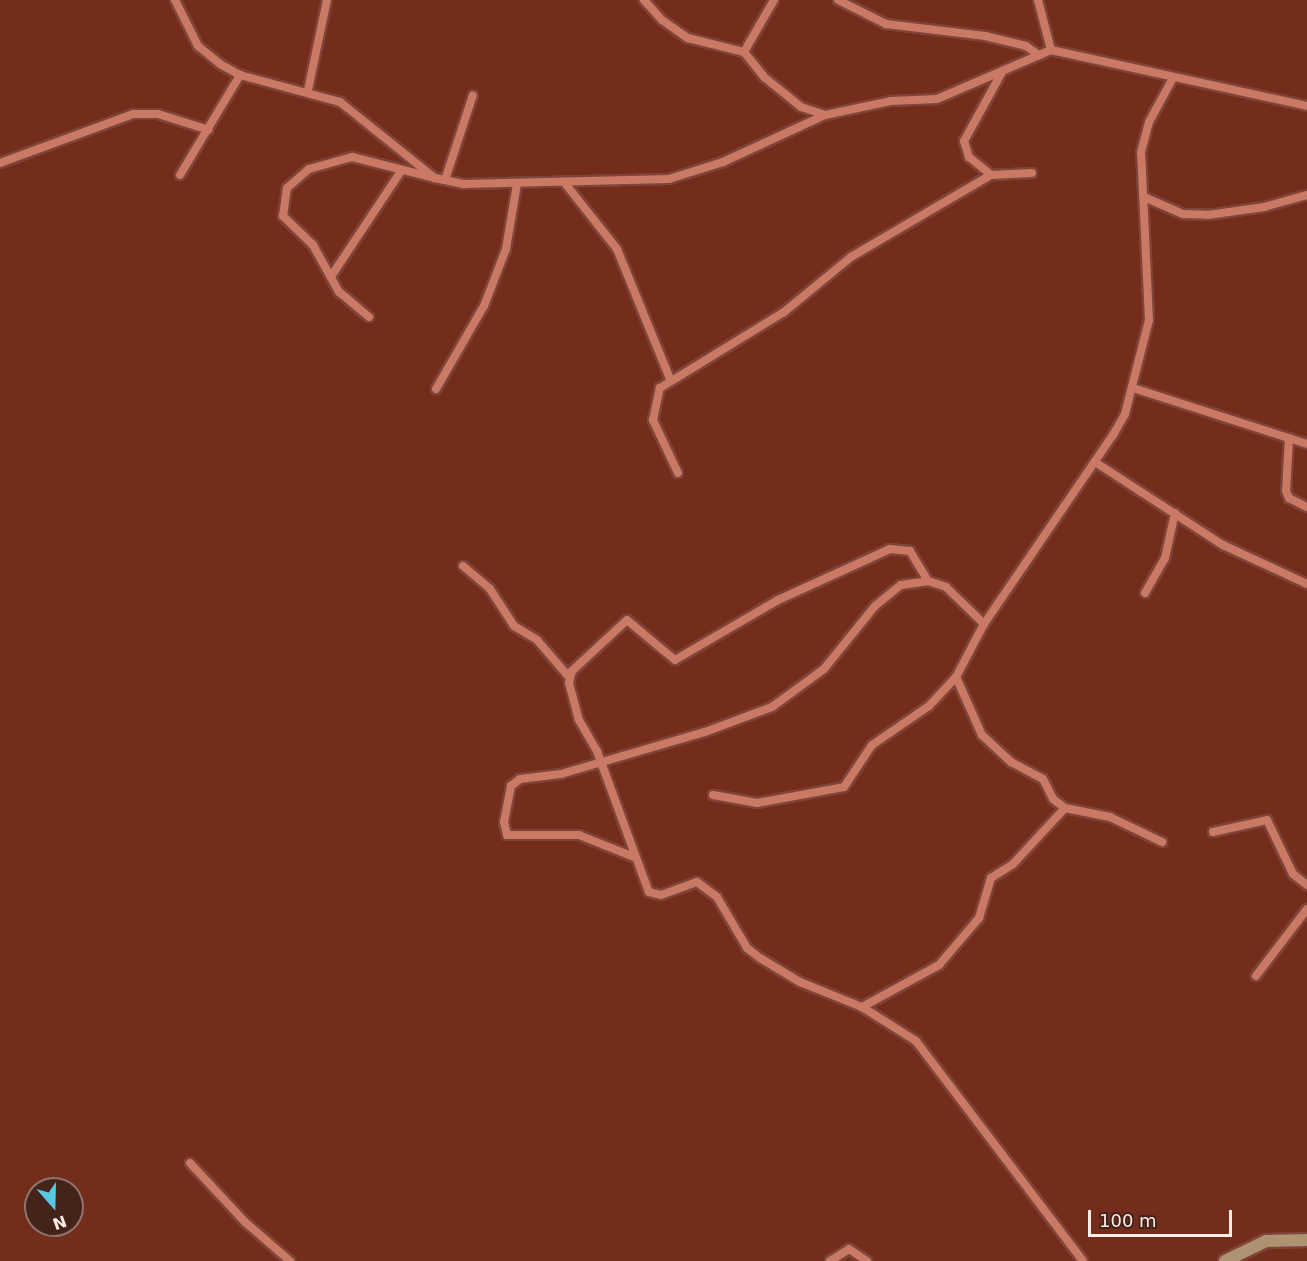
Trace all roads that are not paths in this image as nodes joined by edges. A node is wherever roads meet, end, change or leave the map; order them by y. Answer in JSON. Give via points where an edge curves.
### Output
{"nodes":[{"id":1,"x":175,"y":0,"type":"edge"},
{"id":2,"x":327,"y":0,"type":"edge"},
{"id":3,"x":644,"y":0,"type":"edge"},
{"id":4,"x":774,"y":0,"type":"edge"},
{"id":5,"x":838,"y":0,"type":"edge"},
{"id":6,"x":1038,"y":0,"type":"edge"},
{"id":7,"x":1051,"y":50,"type":"junction"},
{"id":8,"x":744,"y":52,"type":"junction"},
{"id":9,"x":1039,"y":55,"type":"junction"},
{"id":10,"x":1002,"y":71,"type":"junction"},
{"id":11,"x":240,"y":75,"type":"junction"},
{"id":12,"x":1173,"y":78,"type":"junction"},
{"id":13,"x":308,"y":90,"type":"junction"},
{"id":14,"x":473,"y":95,"type":"dead end"},
{"id":15,"x":1307,"y":106,"type":"edge"},
{"id":16,"x":825,"y":115,"type":"junction"},
{"id":17,"x":209,"y":130,"type":"junction"},
{"id":18,"x":0,"y":163,"type":"edge"},
{"id":19,"x":401,"y":171,"type":"junction"},
{"id":20,"x":1032,"y":173,"type":"dead end"},
{"id":21,"x":180,"y":175,"type":"dead end"},
{"id":22,"x":991,"y":176,"type":"junction"},
{"id":23,"x":435,"y":178,"type":"junction"},
{"id":24,"x":445,"y":180,"type":"junction"},
{"id":25,"x":564,"y":182,"type":"junction"},
{"id":26,"x":517,"y":184,"type":"junction"},
{"id":27,"x":1307,"y":195,"type":"edge"},
{"id":28,"x":1144,"y":197,"type":"junction"},
{"id":29,"x":332,"y":275,"type":"junction"},
{"id":30,"x":369,"y":318,"type":"dead end"},
{"id":31,"x":670,"y":379,"type":"junction"},
{"id":32,"x":1133,"y":388,"type":"junction"},
{"id":33,"x":436,"y":389,"type":"dead end"},
{"id":34,"x":1289,"y":438,"type":"junction"},
{"id":35,"x":1307,"y":444,"type":"edge"},
{"id":36,"x":1095,"y":462,"type":"junction"},
{"id":37,"x":678,"y":473,"type":"dead end"},
{"id":38,"x":1307,"y":507,"type":"edge"},
{"id":39,"x":1175,"y":513,"type":"junction"},
{"id":40,"x":463,"y":566,"type":"dead end"},
{"id":41,"x":928,"y":581,"type":"junction"},
{"id":42,"x":1307,"y":584,"type":"edge"},
{"id":43,"x":1145,"y":593,"type":"dead end"},
{"id":44,"x":984,"y":624,"type":"junction"},
{"id":45,"x":568,"y":677,"type":"junction"},
{"id":46,"x":956,"y":677,"type":"junction"},
{"id":47,"x":600,"y":760,"type":"junction"},
{"id":48,"x":713,"y":795,"type":"dead end"},
{"id":49,"x":1065,"y":808,"type":"junction"},
{"id":50,"x":1213,"y":832,"type":"dead end"},
{"id":51,"x":1162,"y":842,"type":"dead end"},
{"id":52,"x":634,"y":857,"type":"junction"},
{"id":53,"x":1307,"y":885,"type":"edge"},
{"id":54,"x":1307,"y":909,"type":"edge"},
{"id":55,"x":1256,"y":976,"type":"dead end"},
{"id":56,"x":862,"y":1007,"type":"junction"},
{"id":57,"x":190,"y":1163,"type":"dead end"},
{"id":58,"x":1307,"y":1240,"type":"edge"},
{"id":59,"x":290,"y":1261,"type":"edge"},
{"id":60,"x":830,"y":1261,"type":"edge"},
{"id":61,"x":867,"y":1261,"type":"edge"},
{"id":62,"x":1083,"y":1261,"type":"edge"},
{"id":63,"x":1225,"y":1261,"type":"edge"}],
"edges":[{"from":1,"to":11,"type":"street","via":[[198,46]]},
{"from":2,"to":13,"type":"street"},
{"from":3,"to":8,"type":"street","via":[[662,20],[688,38]]},
{"from":4,"to":8,"type":"street"},
{"from":5,"to":9,"type":"street","via":[[886,24],[985,36],[1026,46]]},
{"from":6,"to":7,"type":"street"},
{"from":7,"to":9,"type":"street"},
{"from":7,"to":12,"type":"street"},
{"from":8,"to":16,"type":"street","via":[[764,77],[801,106]]},
{"from":9,"to":10,"type":"street"},
{"from":10,"to":16,"type":"street","via":[[937,99],[891,101]]},
{"from":10,"to":22,"type":"street","via":[[964,141],[969,157]]},
{"from":11,"to":13,"type":"street"},
{"from":11,"to":17,"type":"street"},
{"from":12,"to":15,"type":"street"},
{"from":12,"to":28,"type":"street","via":[[1144,139]]},
{"from":13,"to":23,"type":"street","via":[[361,114]]},
{"from":14,"to":24,"type":"street"},
{"from":16,"to":25,"type":"street","via":[[687,175]]},
{"from":17,"to":18,"type":"street","via":[[158,114],[133,114]]},
{"from":17,"to":21,"type":"street"},
{"from":19,"to":23,"type":"street"},
{"from":19,"to":29,"type":"street"},
{"from":19,"to":29,"type":"street","via":[[352,157],[309,169],[287,188],[283,216],[313,245]]},
{"from":20,"to":22,"type":"street"},
{"from":22,"to":31,"type":"street","via":[[851,257],[784,312]]},
{"from":23,"to":24,"type":"street"},
{"from":24,"to":26,"type":"street"},
{"from":25,"to":26,"type":"street"},
{"from":25,"to":31,"type":"street","via":[[617,249]]},
{"from":26,"to":33,"type":"street","via":[[506,249],[488,297]]},
{"from":27,"to":28,"type":"street","via":[[1264,207],[1208,215],[1183,214]]},
{"from":28,"to":32,"type":"street","via":[[1149,320]]},
{"from":29,"to":30,"type":"street","via":[[339,291]]},
{"from":31,"to":37,"type":"street","via":[[660,388],[653,420]]},
{"from":32,"to":34,"type":"street"},
{"from":32,"to":36,"type":"street","via":[[1125,414]]},
{"from":34,"to":35,"type":"street"},
{"from":34,"to":38,"type":"street","via":[[1286,491],[1289,498]]},
{"from":36,"to":39,"type":"street"},
{"from":36,"to":44,"type":"street"},
{"from":39,"to":42,"type":"street","via":[[1223,545]]},
{"from":39,"to":43,"type":"street","via":[[1165,558]]},
{"from":40,"to":45,"type":"street","via":[[490,589],[514,626],[537,640]]},
{"from":41,"to":44,"type":"street","via":[[946,587]]},
{"from":41,"to":45,"type":"street","via":[[910,551],[890,549],[778,600],[675,660],[627,620]]},
{"from":41,"to":47,"type":"street","via":[[891,592],[824,669],[772,707],[705,732]]},
{"from":44,"to":46,"type":"street"},
{"from":45,"to":47,"type":"street","via":[[579,720]]},
{"from":46,"to":48,"type":"street","via":[[929,706],[872,745],[854,778],[837,791],[757,803]]},
{"from":46,"to":49,"type":"street","via":[[982,735],[1011,762],[1043,779],[1049,794]]},
{"from":47,"to":52,"type":"street"},
{"from":47,"to":52,"type":"street","via":[[554,776],[514,781],[504,831],[512,836],[544,832],[579,835]]},
{"from":49,"to":51,"type":"street","via":[[1097,812]]},
{"from":49,"to":56,"type":"street","via":[[1013,864],[991,878],[979,918],[939,965]]},
{"from":50,"to":53,"type":"street","via":[[1267,820],[1293,873]]},
{"from":52,"to":56,"type":"street","via":[[649,892],[660,894],[697,882],[717,897],[747,948],[800,982]]},
{"from":54,"to":55,"type":"street"},
{"from":56,"to":62,"type":"street","via":[[900,1028],[925,1051]]},
{"from":57,"to":59,"type":"street","via":[[245,1222]]},
{"from":58,"to":63,"type":"main road","via":[[1266,1241]]},
{"from":60,"to":61,"type":"street","via":[[849,1249]]}]}
